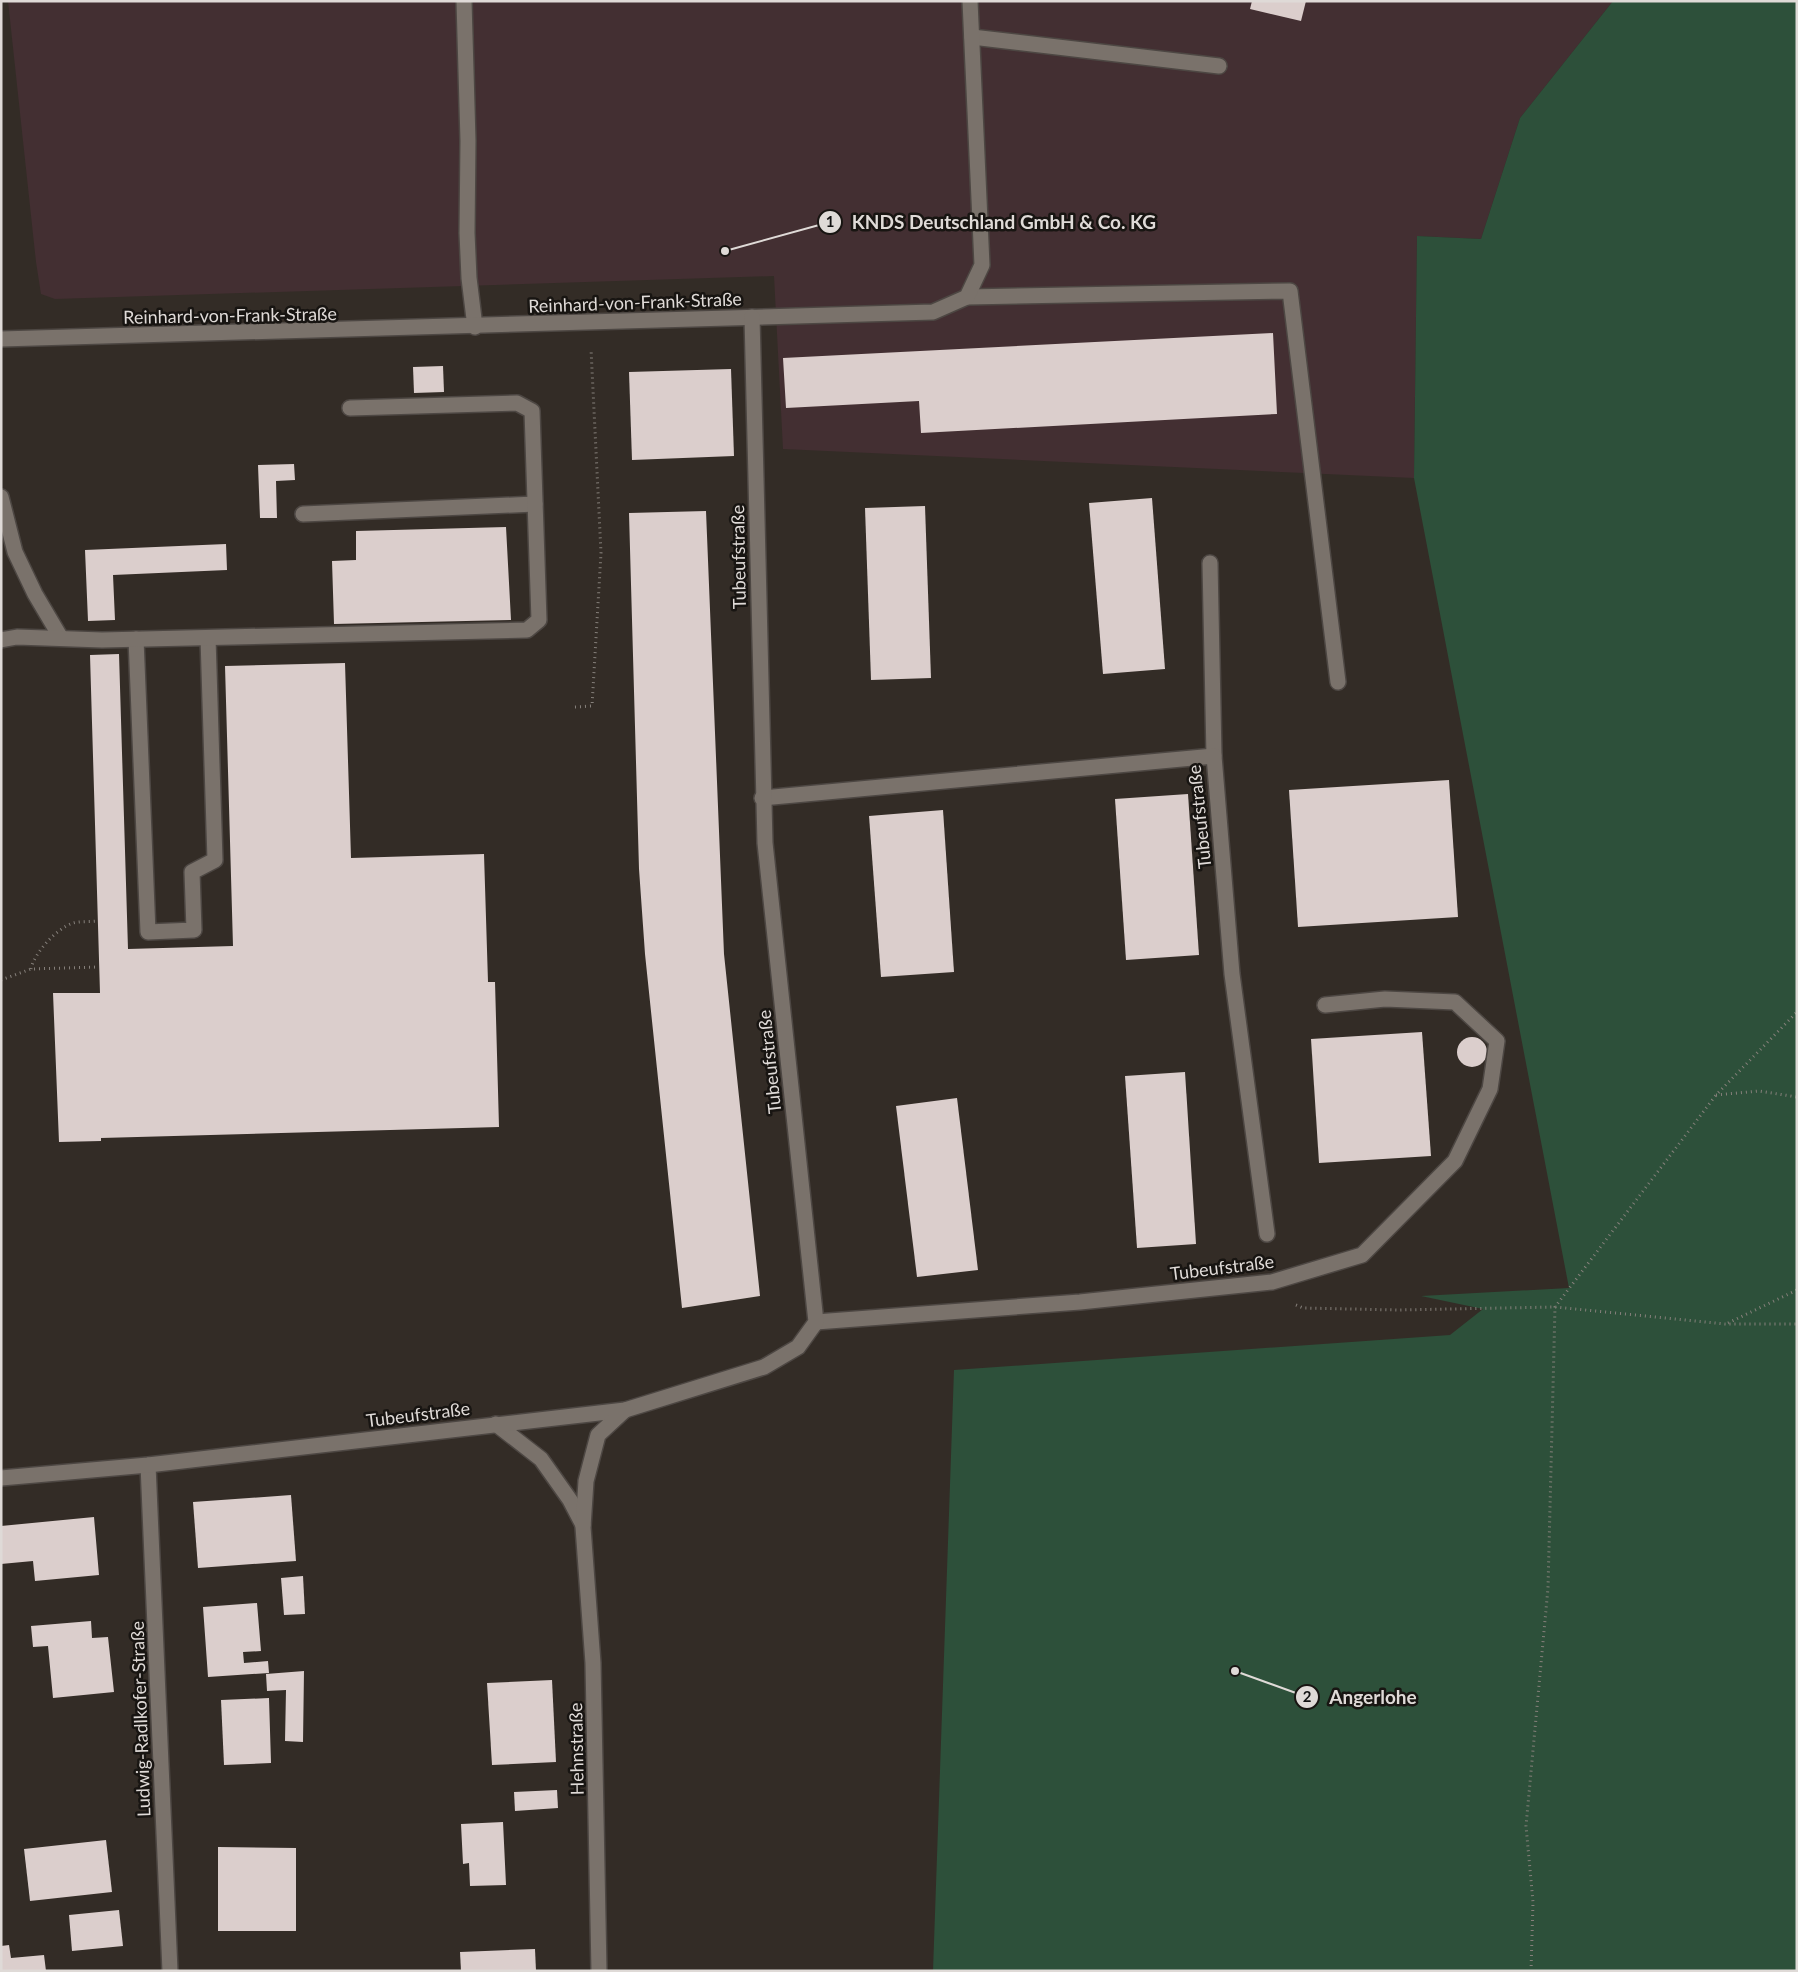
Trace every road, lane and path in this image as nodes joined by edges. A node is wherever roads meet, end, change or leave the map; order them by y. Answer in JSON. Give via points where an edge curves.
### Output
{"nodes":[{"id":1,"x":464,"y":1,"type":"edge"},
{"id":2,"x":970,"y":1,"type":"edge"},
{"id":3,"x":972,"y":37,"type":"junction"},
{"id":4,"x":1219,"y":66,"type":"dead end"},
{"id":5,"x":967,"y":297,"type":"junction"},
{"id":6,"x":752,"y":317,"type":"junction"},
{"id":7,"x":590,"y":323,"type":"junction"},
{"id":8,"x":475,"y":327,"type":"junction"},
{"id":9,"x":1,"y":340,"type":"edge"},
{"id":10,"x":350,"y":408,"type":"dead end"},
{"id":11,"x":1,"y":498,"type":"edge"},
{"id":12,"x":535,"y":504,"type":"junction"},
{"id":13,"x":303,"y":514,"type":"dead end"},
{"id":14,"x":1210,"y":563,"type":"dead end"},
{"id":15,"x":61,"y":638,"type":"junction"},
{"id":16,"x":208,"y":638,"type":"junction"},
{"id":17,"x":1,"y":640,"type":"edge"},
{"id":18,"x":136,"y":640,"type":"junction"},
{"id":19,"x":1338,"y":682,"type":"dead end"},
{"id":20,"x":575,"y":707,"type":"dead end"},
{"id":21,"x":1214,"y":756,"type":"junction"},
{"id":22,"x":762,"y":798,"type":"junction"},
{"id":23,"x":98,"y":921,"type":"dead end"},
{"id":24,"x":99,"y":967,"type":"dead end"},
{"id":25,"x":31,"y":970,"type":"junction"},
{"id":26,"x":1,"y":980,"type":"edge"},
{"id":27,"x":1325,"y":1005,"type":"dead end"},
{"id":28,"x":1797,"y":1012,"type":"edge"},
{"id":29,"x":1716,"y":1095,"type":"junction"},
{"id":30,"x":1797,"y":1097,"type":"edge"},
{"id":31,"x":1267,"y":1234,"type":"dead end"},
{"id":32,"x":1272,"y":1282,"type":"junction"},
{"id":33,"x":1797,"y":1290,"type":"edge"},
{"id":34,"x":1555,"y":1307,"type":"junction"},
{"id":35,"x":816,"y":1322,"type":"junction"},
{"id":36,"x":1725,"y":1324,"type":"junction"},
{"id":37,"x":1797,"y":1324,"type":"edge"},
{"id":38,"x":624,"y":1410,"type":"junction"},
{"id":39,"x":496,"y":1424,"type":"junction"},
{"id":40,"x":148,"y":1465,"type":"junction"},
{"id":41,"x":1,"y":1478,"type":"edge"},
{"id":42,"x":583,"y":1527,"type":"junction"},
{"id":43,"x":170,"y":1971,"type":"edge"},
{"id":44,"x":599,"y":1971,"type":"edge"},
{"id":45,"x":1531,"y":1971,"type":"edge"}],
"edges":[{"from":1,"to":8,"type":"street","via":[[467,233]]},
{"from":2,"to":3,"type":"street"},
{"from":3,"to":4,"type":"street"},
{"from":3,"to":5,"type":"street","via":[[982,266]]},
{"from":5,"to":6,"type":"street","name":"Reinhard-von-Frank-Straße","via":[[933,312]]},
{"from":5,"to":19,"type":"street","via":[[1290,291]]},
{"from":6,"to":7,"type":"street","name":"Reinhard-von-Frank-Straße"},
{"from":6,"to":22,"type":"street","name":"Tubeufstraße"},
{"from":7,"to":8,"type":"street","name":"Reinhard-von-Frank-Straße"},
{"from":7,"to":20,"type":"path","via":[[601,562],[592,706]]},
{"from":8,"to":9,"type":"street","name":"Reinhard-von-Frank-Straße"},
{"from":10,"to":12,"type":"street","via":[[517,403],[532,412]]},
{"from":11,"to":15,"type":"street","via":[[15,552]]},
{"from":12,"to":13,"type":"street"},
{"from":12,"to":16,"type":"street","via":[[539,620],[527,630]]},
{"from":14,"to":21,"type":"street"},
{"from":15,"to":17,"type":"street"},
{"from":15,"to":18,"type":"street"},
{"from":16,"to":18,"type":"street"},
{"from":16,"to":18,"type":"street","via":[[215,860],[192,872],[194,930],[148,932]]},
{"from":21,"to":22,"type":"street","name":"Tubeufstraße"},
{"from":21,"to":31,"type":"street","name":"Tubeufstraße","via":[[1232,974]]},
{"from":22,"to":35,"type":"street","name":"Tubeufstraße"},
{"from":23,"to":25,"type":"path","via":[[72,924],[55,935],[33,960]]},
{"from":24,"to":25,"type":"path"},
{"from":25,"to":26,"type":"path"},
{"from":27,"to":32,"type":"street","name":"Tubeufstraße","via":[[1385,999],[1455,1002],[1497,1040],[1490,1089],[1455,1161],[1362,1255]]},
{"from":28,"to":29,"type":"path"},
{"from":29,"to":30,"type":"path","via":[[1759,1090]]},
{"from":29,"to":34,"type":"path"},
{"from":32,"to":34,"type":"path","via":[[1281,1300],[1303,1308]]},
{"from":32,"to":35,"type":"street","name":"Tubeufstraße","via":[[1080,1302]]},
{"from":33,"to":36,"type":"path"},
{"from":34,"to":36,"type":"path"},
{"from":34,"to":45,"type":"path","via":[[1548,1588],[1526,1826],[1533,1902]]},
{"from":35,"to":38,"type":"street","name":"Tubeufstraße","via":[[798,1347],[764,1367]]},
{"from":36,"to":37,"type":"path"},
{"from":38,"to":39,"type":"street","name":"Tubeufstraße"},
{"from":38,"to":42,"type":"street","name":"Hehnstraße","via":[[598,1435],[586,1481]]},
{"from":39,"to":40,"type":"street","name":"Tubeufstraße"},
{"from":39,"to":42,"type":"street","name":"Hehnstraße","via":[[541,1459],[570,1500]]},
{"from":40,"to":41,"type":"street","name":"Tubeufstraße"},
{"from":40,"to":43,"type":"street","name":"Ludwig-Radlkofer-Straße"},
{"from":42,"to":44,"type":"street","name":"Hehnstraße","via":[[593,1663]]}]}
